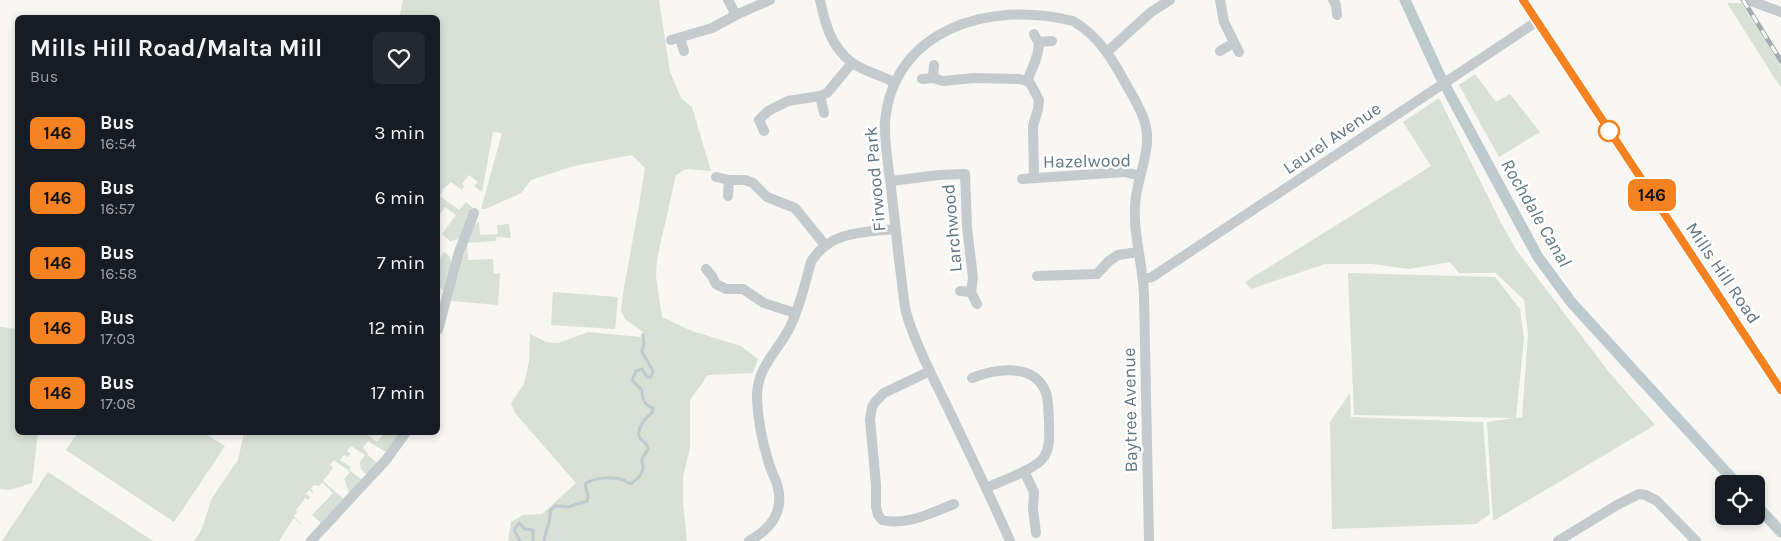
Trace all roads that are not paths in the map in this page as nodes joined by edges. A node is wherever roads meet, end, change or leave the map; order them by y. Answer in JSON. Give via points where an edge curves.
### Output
{"nodes":[{"id":1,"x":728,"y":0,"type":"edge"},
{"id":2,"x":770,"y":0,"type":"edge"},
{"id":3,"x":820,"y":0,"type":"edge"},
{"id":4,"x":1170,"y":0,"type":"edge"},
{"id":5,"x":1220,"y":0,"type":"edge"},
{"id":6,"x":1333,"y":0,"type":"edge"},
{"id":7,"x":1523,"y":0,"type":"edge"},
{"id":8,"x":1748,"y":0,"type":"edge"},
{"id":9,"x":1157,"y":3,"type":"edge"},
{"id":10,"x":1024,"y":5,"type":"dead end"},
{"id":11,"x":1781,"y":12,"type":"edge"},
{"id":12,"x":1337,"y":14,"type":"dead end"},
{"id":13,"x":736,"y":15,"type":"junction"},
{"id":14,"x":953,"y":17,"type":"dead end"},
{"id":15,"x":1536,"y":22,"type":"junction"},
{"id":16,"x":1052,"y":41,"type":"dead end"},
{"id":17,"x":684,"y":51,"type":"dead end"},
{"id":18,"x":1220,"y":51,"type":"dead end"},
{"id":19,"x":1107,"y":52,"type":"junction"},
{"id":20,"x":852,"y":63,"type":"junction"},
{"id":21,"x":934,"y":65,"type":"dead end"},
{"id":22,"x":933,"y":78,"type":"junction"},
{"id":23,"x":922,"y":79,"type":"dead end"},
{"id":24,"x":1027,"y":81,"type":"junction"},
{"id":25,"x":894,"y":82,"type":"junction"},
{"id":26,"x":820,"y":96,"type":"junction"},
{"id":27,"x":824,"y":113,"type":"dead end"},
{"id":28,"x":764,"y":131,"type":"dead end"},
{"id":29,"x":965,"y":174,"type":"junction"},
{"id":30,"x":977,"y":174,"type":"dead end"},
{"id":31,"x":1140,"y":176,"type":"junction"},
{"id":32,"x":716,"y":177,"type":"dead end"},
{"id":33,"x":1034,"y":178,"type":"junction"},
{"id":34,"x":1022,"y":179,"type":"dead end"},
{"id":35,"x":729,"y":180,"type":"junction"},
{"id":36,"x":891,"y":181,"type":"junction"},
{"id":37,"x":728,"y":196,"type":"dead end"},
{"id":38,"x":474,"y":213,"type":"dead end"},
{"id":39,"x":895,"y":229,"type":"junction"},
{"id":40,"x":825,"y":245,"type":"junction"},
{"id":41,"x":1138,"y":252,"type":"junction"},
{"id":42,"x":706,"y":269,"type":"dead end"},
{"id":43,"x":1038,"y":276,"type":"dead end"},
{"id":44,"x":1056,"y":276,"type":"junction"},
{"id":45,"x":1144,"y":279,"type":"junction"},
{"id":46,"x":716,"y":284,"type":"junction"},
{"id":47,"x":1056,"y":287,"type":"dead end"},
{"id":48,"x":706,"y":290,"type":"dead end"},
{"id":49,"x":960,"y":291,"type":"dead end"},
{"id":50,"x":971,"y":292,"type":"junction"},
{"id":51,"x":976,"y":304,"type":"dead end"},
{"id":52,"x":795,"y":313,"type":"junction"},
{"id":53,"x":440,"y":322,"type":"edge"},
{"id":54,"x":930,"y":371,"type":"junction"},
{"id":55,"x":972,"y":378,"type":"dead end"},
{"id":56,"x":1781,"y":390,"type":"edge"},
{"id":57,"x":404,"y":435,"type":"edge"},
{"id":58,"x":885,"y":442,"type":"dead end"},
{"id":59,"x":873,"y":444,"type":"junction"},
{"id":60,"x":1024,"y":471,"type":"junction"},
{"id":61,"x":986,"y":488,"type":"junction"},
{"id":62,"x":954,"y":504,"type":"dead end"},
{"id":63,"x":1036,"y":533,"type":"dead end"},
{"id":64,"x":311,"y":541,"type":"edge"},
{"id":65,"x":749,"y":541,"type":"edge"},
{"id":66,"x":1010,"y":541,"type":"edge"},
{"id":67,"x":1149,"y":541,"type":"edge"},
{"id":68,"x":1558,"y":541,"type":"edge"},
{"id":69,"x":1696,"y":541,"type":"edge"}],
"edges":[{"from":1,"to":13,"type":"street"},
{"from":2,"to":13,"type":"street"},
{"from":3,"to":20,"type":"street","via":[[826,27],[835,46]]},
{"from":4,"to":9,"type":"street"},
{"from":5,"to":18,"type":"street","via":[[1224,22],[1237,48]]},
{"from":6,"to":12,"type":"street"},
{"from":7,"to":15,"type":"street","name":"Mills Hill Road"},
{"from":8,"to":11,"type":"street"},
{"from":9,"to":19,"type":"street"},
{"from":10,"to":19,"type":"street","via":[[1036,6],[1073,21]]},
{"from":13,"to":17,"type":"street","via":[[712,28],[676,39]]},
{"from":14,"to":25,"type":"street","name":"Firwood Park","via":[[920,41]]},
{"from":15,"to":45,"type":"street","name":"Laurel Avenue","via":[[1152,277]]},
{"from":15,"to":56,"type":"street","name":"Mills Hill Road"},
{"from":16,"to":24,"type":"street","via":[[1036,38],[1035,64]]},
{"from":19,"to":31,"type":"street","via":[[1144,119],[1147,141]]},
{"from":20,"to":25,"type":"street"},
{"from":20,"to":26,"type":"street","via":[[832,88]]},
{"from":21,"to":22,"type":"street"},
{"from":22,"to":23,"type":"street"},
{"from":22,"to":24,"type":"street","via":[[943,81],[974,78]]},
{"from":24,"to":33,"type":"street","name":"Hazelwood","via":[[1039,100],[1033,126]]},
{"from":25,"to":36,"type":"street","name":"Firwood Park","via":[[888,100],[885,136]]},
{"from":26,"to":27,"type":"street"},
{"from":26,"to":28,"type":"street","via":[[788,101],[754,118]]},
{"from":29,"to":30,"type":"street"},
{"from":29,"to":36,"type":"street","name":"Larchwood"},
{"from":29,"to":50,"type":"street","name":"Larchwood"},
{"from":31,"to":33,"type":"street","name":"Hazelwood","via":[[1126,172]]},
{"from":31,"to":41,"type":"street","via":[[1135,207]]},
{"from":32,"to":35,"type":"street"},
{"from":33,"to":34,"type":"street","name":"Hazelwood"},
{"from":35,"to":37,"type":"street"},
{"from":35,"to":40,"type":"street","via":[[745,180],[767,197],[795,208]]},
{"from":36,"to":39,"type":"street","name":"Firwood Park"},
{"from":38,"to":53,"type":"street","via":[[458,252]]},
{"from":39,"to":40,"type":"street","via":[[844,235]]},
{"from":39,"to":54,"type":"street","name":"Firwood Park","via":[[906,312]]},
{"from":40,"to":52,"type":"street","via":[[811,262]]},
{"from":41,"to":44,"type":"street","via":[[1118,255],[1097,274]]},
{"from":41,"to":45,"type":"street"},
{"from":42,"to":46,"type":"street"},
{"from":43,"to":44,"type":"street"},
{"from":44,"to":47,"type":"street"},
{"from":45,"to":67,"type":"street","name":"Baytree Avenue"},
{"from":46,"to":48,"type":"street"},
{"from":46,"to":52,"type":"street","via":[[726,289],[743,289],[764,303]]},
{"from":49,"to":50,"type":"street","name":"Larchwood"},
{"from":50,"to":51,"type":"street","name":"Larchwood"},
{"from":52,"to":65,"type":"street","via":[[790,328],[765,364],[759,381],[757,399],[763,439],[779,498],[771,524]]},
{"from":54,"to":59,"type":"street","via":[[884,393],[876,401],[870,419]]},
{"from":54,"to":61,"type":"street","name":"Firwood Park"},
{"from":55,"to":60,"type":"street","via":[[1014,370],[1030,375],[1043,387],[1047,398],[1048,447],[1040,462]]},
{"from":57,"to":64,"type":"street","via":[[386,460]]},
{"from":58,"to":59,"type":"street"},
{"from":59,"to":62,"type":"street","via":[[876,507],[882,520],[918,519]]},
{"from":60,"to":61,"type":"street"},
{"from":60,"to":63,"type":"street","via":[[1034,492]]},
{"from":61,"to":66,"type":"street","name":"Firwood Park"},
{"from":68,"to":69,"type":"street","via":[[1639,494],[1657,501]]}]}
